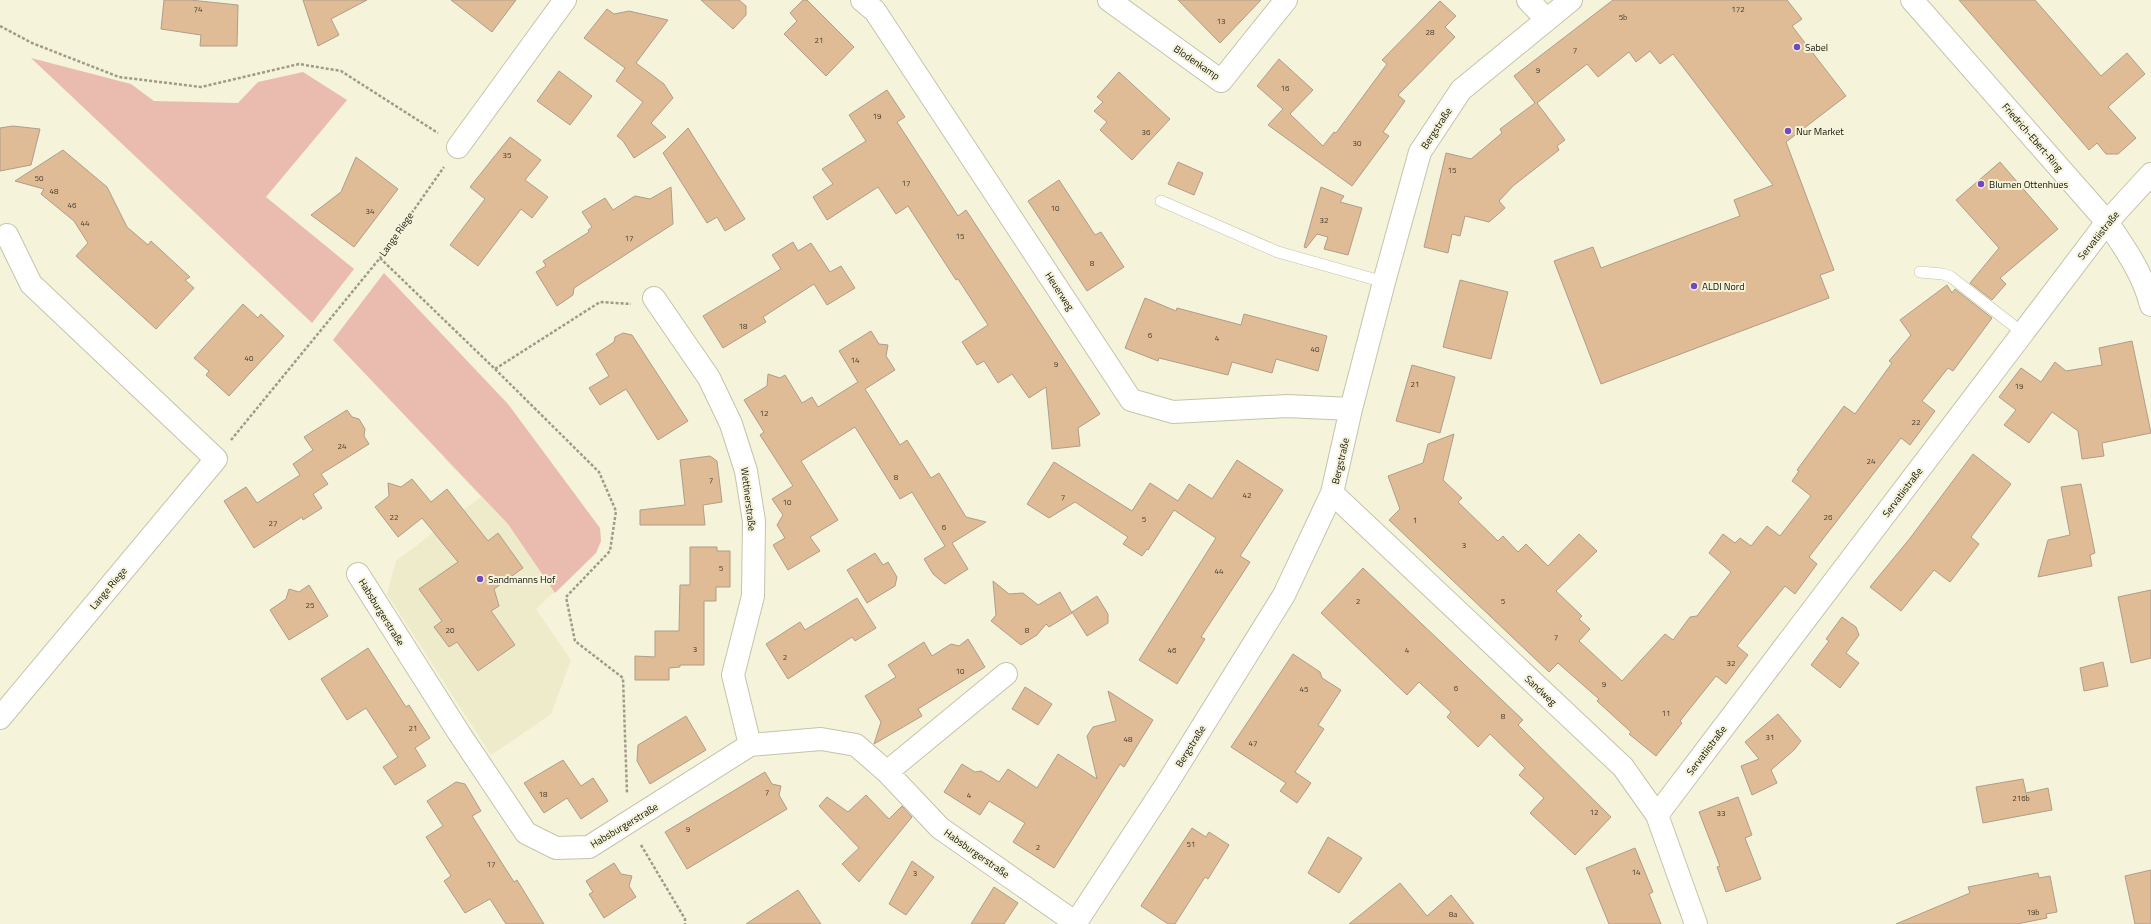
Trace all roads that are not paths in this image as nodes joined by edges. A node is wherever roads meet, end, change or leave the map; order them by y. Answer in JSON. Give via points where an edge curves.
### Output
{"nodes":[{"id":1,"x":565,"y":0,"type":"edge"},
{"id":2,"x":862,"y":0,"type":"edge"},
{"id":3,"x":1109,"y":0,"type":"edge"},
{"id":4,"x":1286,"y":0,"type":"edge"},
{"id":5,"x":1528,"y":0,"type":"edge"},
{"id":6,"x":1571,"y":0,"type":"edge"},
{"id":7,"x":1912,"y":0,"type":"edge"},
{"id":8,"x":1546,"y":19,"type":"junction"},
{"id":9,"x":458,"y":147,"type":"road end"},
{"id":10,"x":2151,"y":174,"type":"edge"},
{"id":11,"x":1161,"y":201,"type":"dead end"},
{"id":12,"x":2107,"y":222,"type":"junction"},
{"id":13,"x":7,"y":235,"type":"dead end"},
{"id":14,"x":1920,"y":272,"type":"dead end"},
{"id":15,"x":1384,"y":282,"type":"junction"},
{"id":16,"x":655,"y":301,"type":"road end"},
{"id":17,"x":2151,"y":304,"type":"edge"},
{"id":18,"x":2023,"y":333,"type":"junction"},
{"id":19,"x":1351,"y":409,"type":"junction"},
{"id":20,"x":1332,"y":493,"type":"junction"},
{"id":21,"x":358,"y":574,"type":"dead end"},
{"id":22,"x":1006,"y":674,"type":"dead end"},
{"id":23,"x":0,"y":718,"type":"edge"},
{"id":24,"x":750,"y":745,"type":"junction"},
{"id":25,"x":887,"y":772,"type":"junction"},
{"id":26,"x":1657,"y":815,"type":"junction"},
{"id":27,"x":1076,"y":923,"type":"edge"},
{"id":28,"x":1696,"y":924,"type":"edge"}],
"edges":[{"from":1,"to":9,"type":"street"},
{"from":2,"to":19,"type":"street","name":"Heuerweg","via":[[875,10],[1131,400],[1173,412],[1287,406]]},
{"from":3,"to":4,"type":"street","name":"Blodenkamp","via":[[1221,81]]},
{"from":5,"to":8,"type":"street"},
{"from":6,"to":8,"type":"street","name":"Bergstraße"},
{"from":7,"to":12,"type":"street","name":"Friedrich-Ebert-Ring"},
{"from":8,"to":15,"type":"street","name":"Bergstraße","via":[[1460,90],[1420,152]]},
{"from":10,"to":12,"type":"street","name":"Servatiistraße"},
{"from":11,"to":15,"type":"lane","via":[[1278,252]]},
{"from":12,"to":17,"type":"street","name":"Friedrich-Ebert-Ring","via":[[2133,262]]},
{"from":12,"to":18,"type":"street","name":"Servatiistraße"},
{"from":13,"to":23,"type":"street","name":"Lange Riege","via":[[31,284],[216,460]]},
{"from":14,"to":18,"type":"lane","via":[[1951,277]]},
{"from":15,"to":19,"type":"street","name":"Bergstraße"},
{"from":16,"to":24,"type":"street","name":"Wettinerstraße","via":[[708,378],[731,424],[746,471],[754,521],[753,596],[733,675]]},
{"from":18,"to":26,"type":"street","name":"Servatiistraße"},
{"from":19,"to":20,"type":"street","name":"Bergstraße"},
{"from":20,"to":26,"type":"street","name":"Sandweg","via":[[1623,767]]},
{"from":20,"to":27,"type":"street","name":"Bergstraße","via":[[1284,595],[1166,785]]},
{"from":21,"to":24,"type":"street","name":"Habsburgerstraße","via":[[526,833],[556,848],[589,847]]},
{"from":22,"to":25,"type":"street"},
{"from":24,"to":25,"type":"street","name":"Habsburgerstraße","via":[[821,739],[856,746]]},
{"from":25,"to":27,"type":"street","name":"Habsburgerstraße","via":[[940,828]]},
{"from":26,"to":28,"type":"street","name":"Sandweg"}]}
